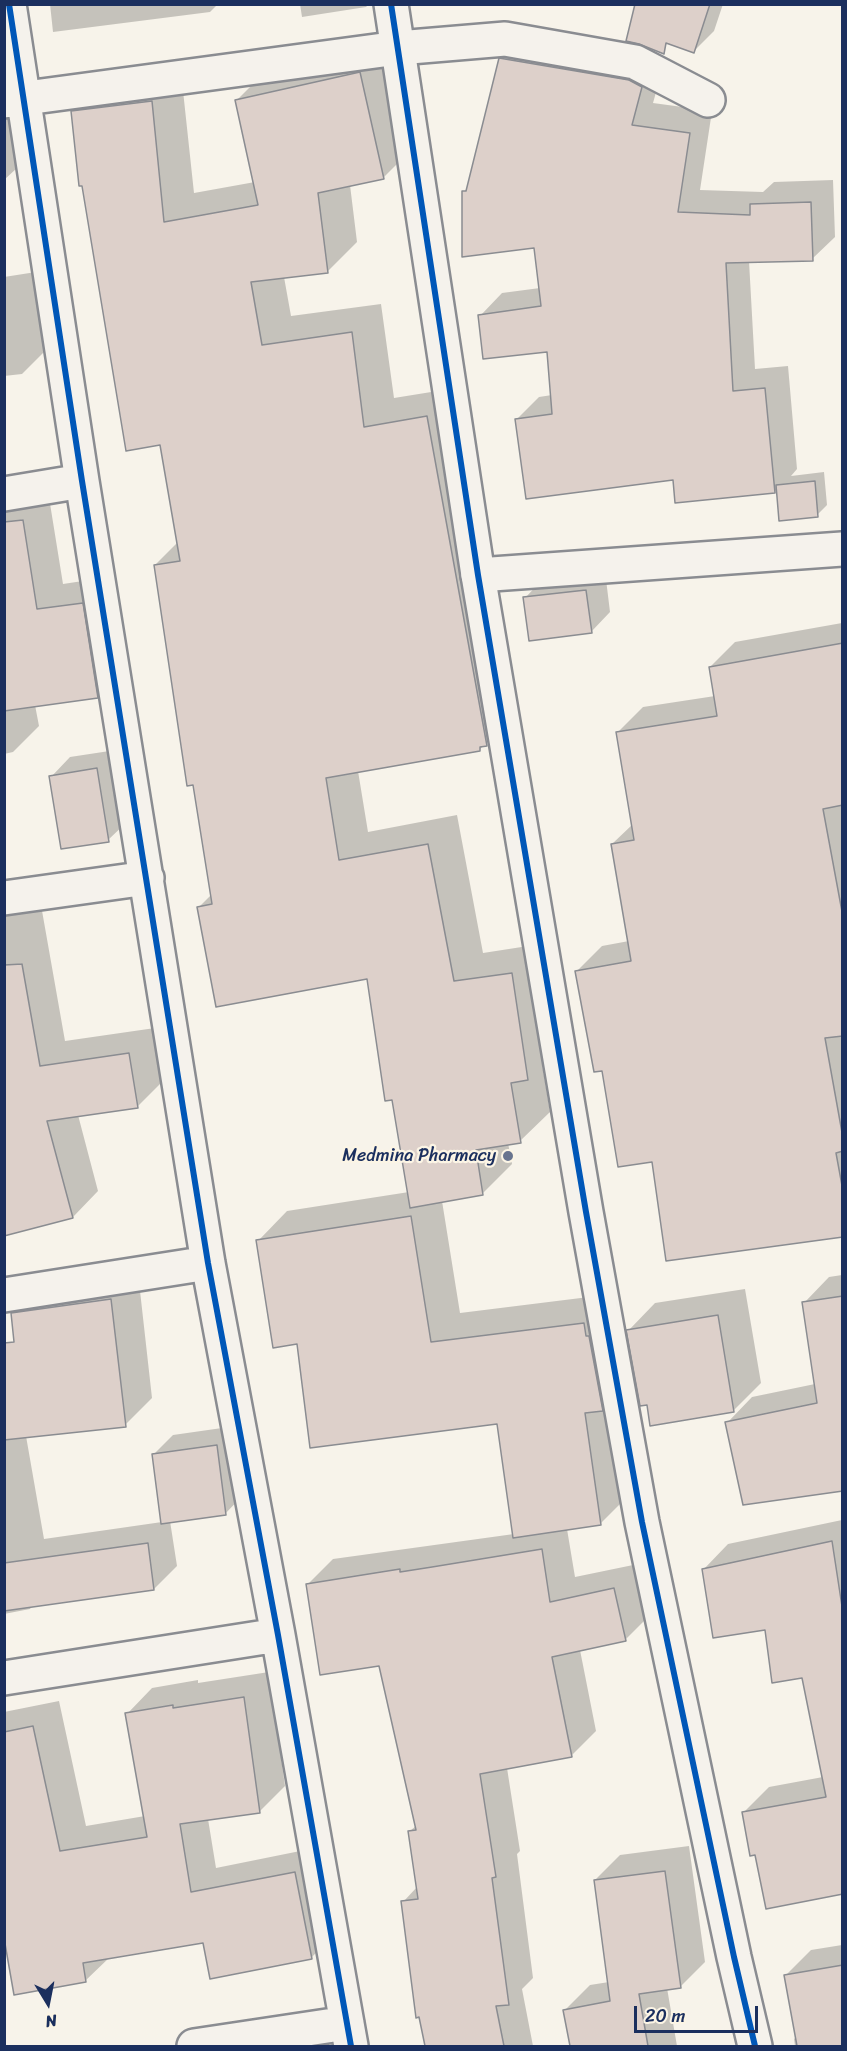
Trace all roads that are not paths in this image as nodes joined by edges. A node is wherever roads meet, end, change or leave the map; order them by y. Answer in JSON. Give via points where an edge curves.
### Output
{"nodes":[{"id":1,"x":9,"y":4,"type":"edge"},
{"id":2,"x":392,"y":4,"type":"edge"},
{"id":3,"x":399,"y":48,"type":"junction"},
{"id":4,"x":14,"y":99,"type":"edge"},
{"id":5,"x":708,"y":100,"type":"dead end"},
{"id":6,"x":82,"y":481,"type":"junction"},
{"id":7,"x":4,"y":494,"type":"edge"},
{"id":8,"x":843,"y":549,"type":"edge"},
{"id":9,"x":478,"y":574,"type":"junction"},
{"id":10,"x":147,"y":878,"type":"junction"},
{"id":11,"x":4,"y":897,"type":"edge"},
{"id":12,"x":208,"y":1263,"type":"junction"},
{"id":13,"x":4,"y":1295,"type":"edge"},
{"id":14,"x":278,"y":1635,"type":"junction"},
{"id":15,"x":4,"y":1678,"type":"edge"},
{"id":16,"x":349,"y":2035,"type":"edge"},
{"id":17,"x":194,"y":2046,"type":"edge"},
{"id":18,"x":755,"y":2046,"type":"edge"}],
"edges":[{"from":1,"to":4,"type":"street"},
{"from":2,"to":3,"type":"street"},
{"from":3,"to":4,"type":"street"},
{"from":3,"to":5,"type":"street","via":[[505,39],[546,45],[635,62]]},
{"from":3,"to":9,"type":"street"},
{"from":4,"to":6,"type":"street"},
{"from":6,"to":7,"type":"street"},
{"from":6,"to":10,"type":"street"},
{"from":8,"to":9,"type":"street"},
{"from":9,"to":18,"type":"street","via":[[642,1522]]},
{"from":10,"to":11,"type":"street"},
{"from":10,"to":12,"type":"street"},
{"from":12,"to":13,"type":"street"},
{"from":12,"to":14,"type":"street"},
{"from":14,"to":15,"type":"street"},
{"from":14,"to":16,"type":"street"},
{"from":16,"to":17,"type":"street"}]}
